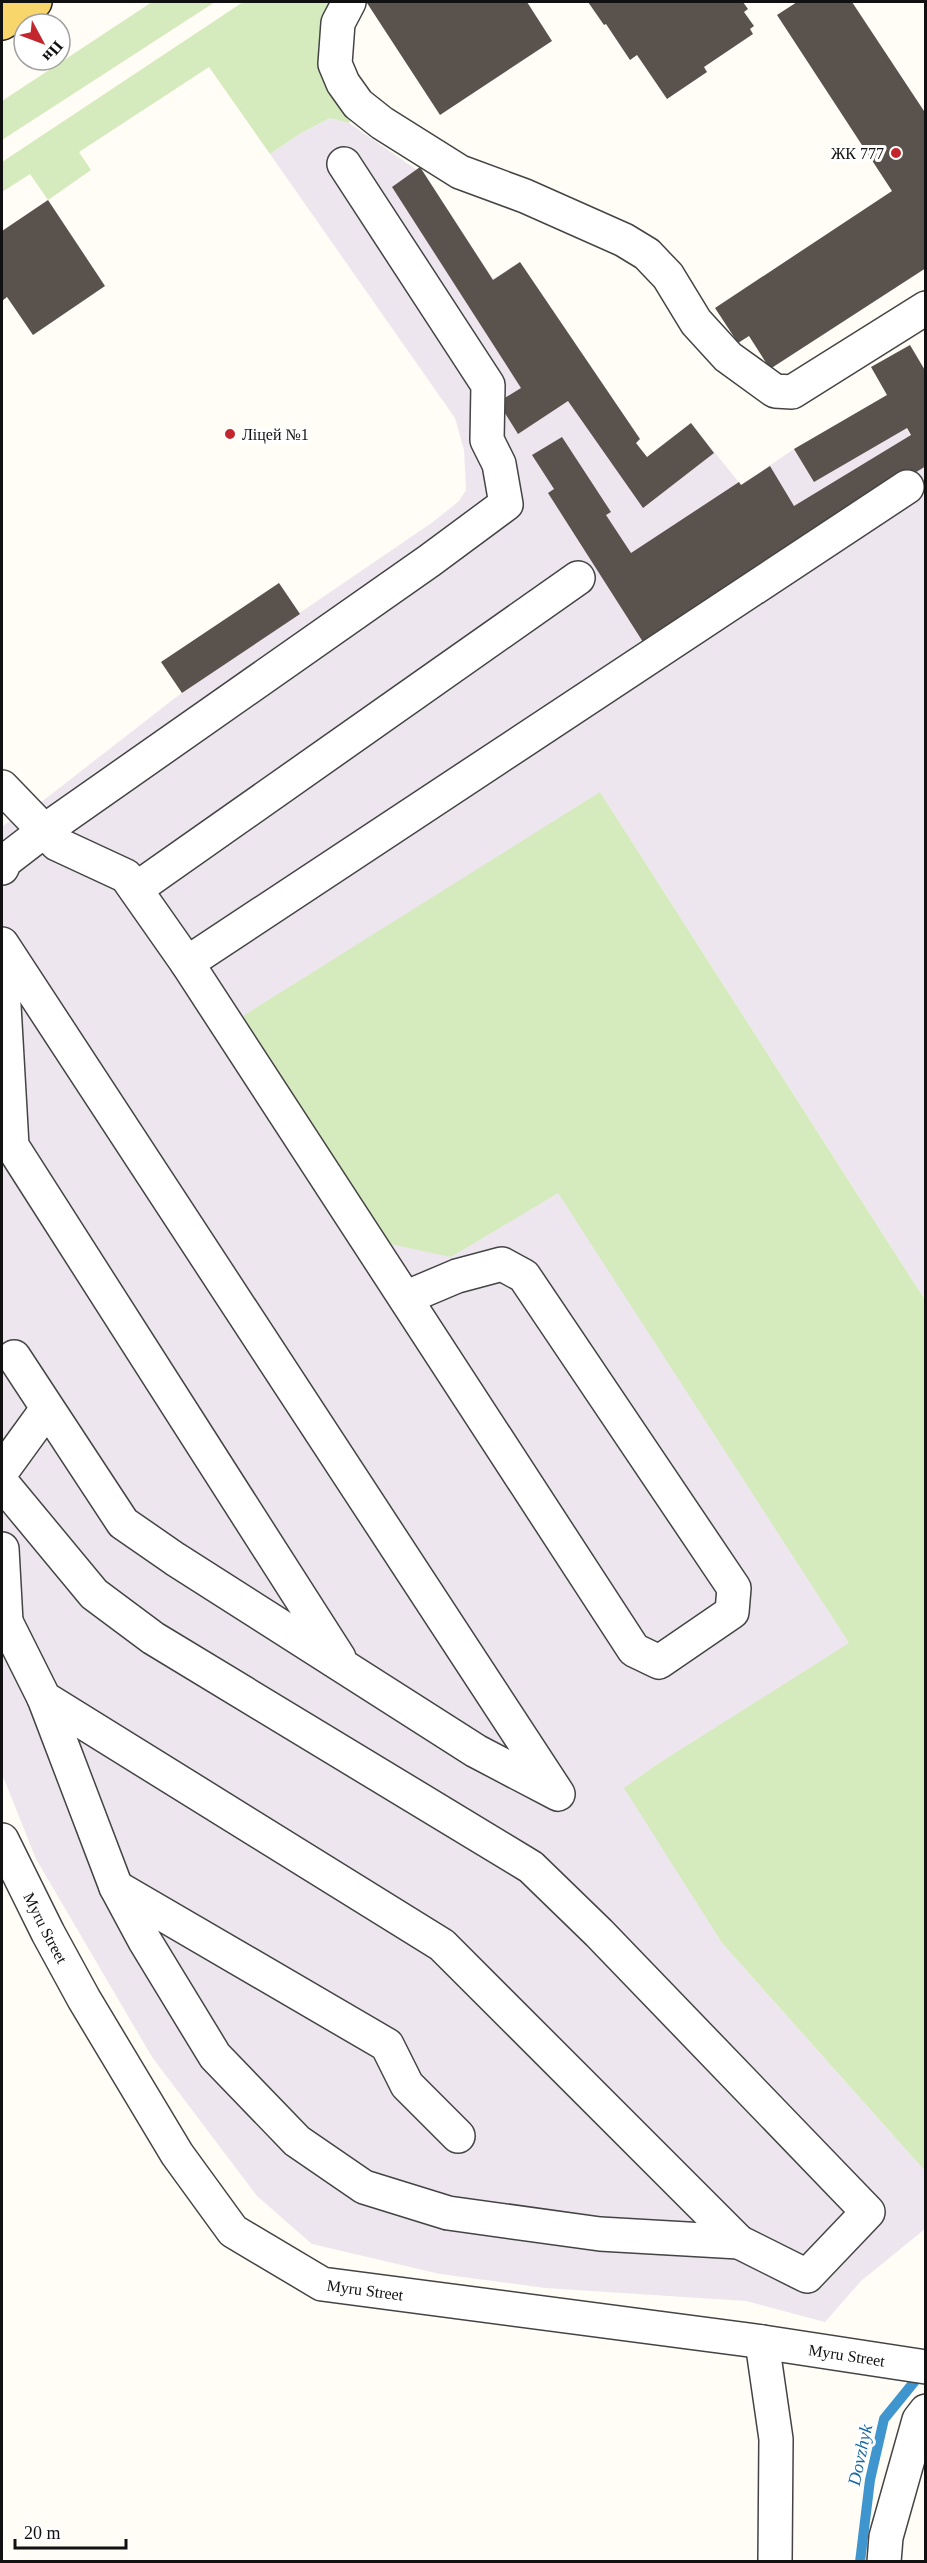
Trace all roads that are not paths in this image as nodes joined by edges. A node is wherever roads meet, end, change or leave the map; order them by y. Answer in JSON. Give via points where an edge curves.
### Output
{"nodes":[{"id":1,"x":35,"y":2,"type":"edge"},
{"id":2,"x":348,"y":2,"type":"edge"},
{"id":3,"x":2,"y":23,"type":"edge"},
{"id":4,"x":344,"y":164,"type":"dead end"},
{"id":5,"x":926,"y":308,"type":"edge"},
{"id":6,"x":907,"y":487,"type":"dead end"},
{"id":7,"x":578,"y":578,"type":"dead end"},
{"id":8,"x":2,"y":787,"type":"edge"},
{"id":9,"x":44,"y":831,"type":"junction"},
{"id":10,"x":2,"y":868,"type":"edge"},
{"id":11,"x":136,"y":889,"type":"junction"},
{"id":12,"x":2,"y":944,"type":"edge"},
{"id":13,"x":187,"y":963,"type":"junction"},
{"id":14,"x":2,"y":970,"type":"edge"},
{"id":15,"x":405,"y":1298,"type":"junction"},
{"id":16,"x":14,"y":1357,"type":"dead end"},
{"id":17,"x":47,"y":1408,"type":"junction"},
{"id":18,"x":2,"y":1471,"type":"edge"},
{"id":19,"x":2,"y":1483,"type":"edge"},
{"id":20,"x":2,"y":1549,"type":"edge"},
{"id":21,"x":4,"y":1622,"type":"edge"},
{"id":22,"x":344,"y":1666,"type":"junction"},
{"id":23,"x":44,"y":1698,"type":"junction"},
{"id":24,"x":2,"y":1840,"type":"edge"},
{"id":25,"x":116,"y":1887,"type":"junction"},
{"id":26,"x":458,"y":2136,"type":"dead end"},
{"id":27,"x":739,"y":2242,"type":"junction"},
{"id":28,"x":762,"y":2342,"type":"junction"},
{"id":29,"x":926,"y":2367,"type":"edge"},
{"id":30,"x":926,"y":2411,"type":"edge"},
{"id":31,"x":775,"y":2562,"type":"edge"},
{"id":32,"x":884,"y":2562,"type":"edge"}],
"edges":[{"from":1,"to":3,"type":"main road"},
{"from":2,"to":5,"type":"street","via":[[338,23],[335,64],[358,104],[460,172],[525,196],[647,254],[668,276],[711,340],[775,391],[792,392]]},
{"from":4,"to":9,"type":"street","via":[[488,386],[487,440],[499,464],[506,504]]},
{"from":6,"to":13,"type":"street"},
{"from":7,"to":11,"type":"street"},
{"from":8,"to":9,"type":"street"},
{"from":9,"to":10,"type":"street","via":[[5,861]]},
{"from":9,"to":11,"type":"street","via":[[57,844],[126,876]]},
{"from":11,"to":13,"type":"street"},
{"from":12,"to":22,"type":"street","via":[[558,1794],[476,1751]]},
{"from":13,"to":15,"type":"street"},
{"from":14,"to":22,"type":"street","via":[[12,1146]]},
{"from":15,"to":15,"type":"street","via":[[634,1650],[659,1662],[732,1612],[734,1588],[524,1276],[502,1264],[457,1276]]},
{"from":16,"to":17,"type":"street"},
{"from":17,"to":18,"type":"street"},
{"from":17,"to":22,"type":"street","via":[[123,1523]]},
{"from":19,"to":27,"type":"street","via":[[94,1594],[153,1638],[531,1867],[600,1933],[868,2212],[807,2276]]},
{"from":20,"to":21,"type":"street"},
{"from":21,"to":23,"type":"street"},
{"from":23,"to":25,"type":"street"},
{"from":23,"to":27,"type":"street","via":[[442,1945]]},
{"from":24,"to":28,"type":"street","name":"Myru Street","via":[[84,1999],[177,2154],[233,2231],[322,2284]]},
{"from":25,"to":26,"type":"street","via":[[387,2045],[407,2085]]},
{"from":25,"to":27,"type":"street","via":[[215,2056],[297,2141],[363,2187],[448,2213],[600,2234]]},
{"from":28,"to":29,"type":"street","name":"Myru Street"},
{"from":28,"to":31,"type":"street","via":[[776,2439]]},
{"from":30,"to":32,"type":"street","via":[[886,2537]]}]}
